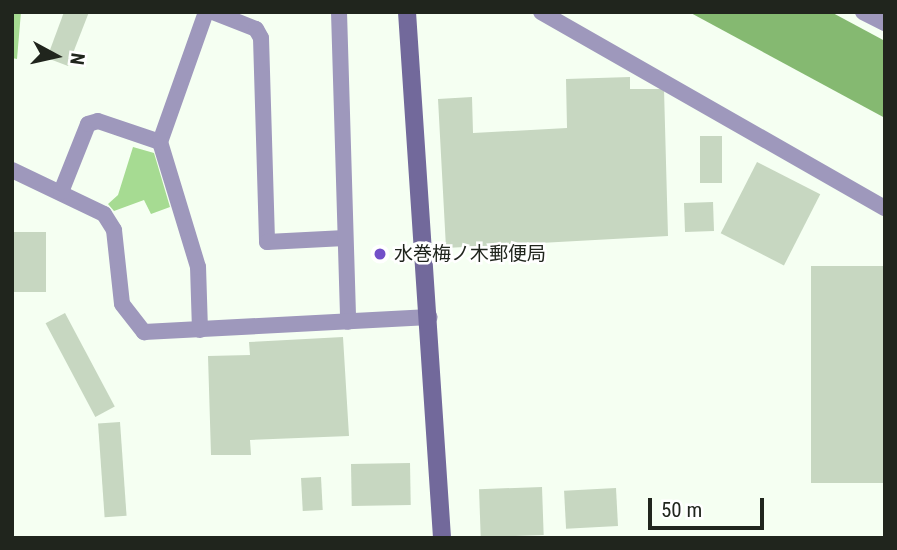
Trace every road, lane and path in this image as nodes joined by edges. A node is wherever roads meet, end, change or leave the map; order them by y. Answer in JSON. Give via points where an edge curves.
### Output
{"nodes":[{"id":1,"x":206,"y":12,"type":"edge"},
{"id":2,"x":213,"y":12,"type":"edge"},
{"id":3,"x":339,"y":12,"type":"edge"},
{"id":4,"x":541,"y":12,"type":"edge"},
{"id":5,"x":863,"y":12,"type":"edge"},
{"id":6,"x":404,"y":13,"type":"edge"},
{"id":7,"x":885,"y":23,"type":"edge"},
{"id":8,"x":160,"y":142,"type":"junction"},
{"id":9,"x":12,"y":170,"type":"edge"},
{"id":10,"x":61,"y":192,"type":"junction"},
{"id":11,"x":885,"y":208,"type":"edge"},
{"id":12,"x":345,"y":238,"type":"junction"},
{"id":13,"x":430,"y":317,"type":"junction"},
{"id":14,"x":348,"y":322,"type":"junction"},
{"id":15,"x":200,"y":330,"type":"junction"},
{"id":16,"x":442,"y":538,"type":"edge"}],
"edges":[{"from":1,"to":8,"type":"street"},
{"from":2,"to":12,"type":"street","via":[[256,29],[261,38],[267,242]]},
{"from":3,"to":12,"type":"street"},
{"from":4,"to":11,"type":"street"},
{"from":5,"to":7,"type":"street"},
{"from":6,"to":13,"type":"street"},
{"from":8,"to":10,"type":"street","via":[[98,121],[88,124]]},
{"from":8,"to":15,"type":"street","via":[[198,267]]},
{"from":9,"to":10,"type":"street"},
{"from":10,"to":15,"type":"street","via":[[104,214],[114,230],[122,304],[133,323],[144,332]]},
{"from":12,"to":14,"type":"street"},
{"from":13,"to":14,"type":"street"},
{"from":13,"to":16,"type":"street"},
{"from":14,"to":15,"type":"street"}]}
